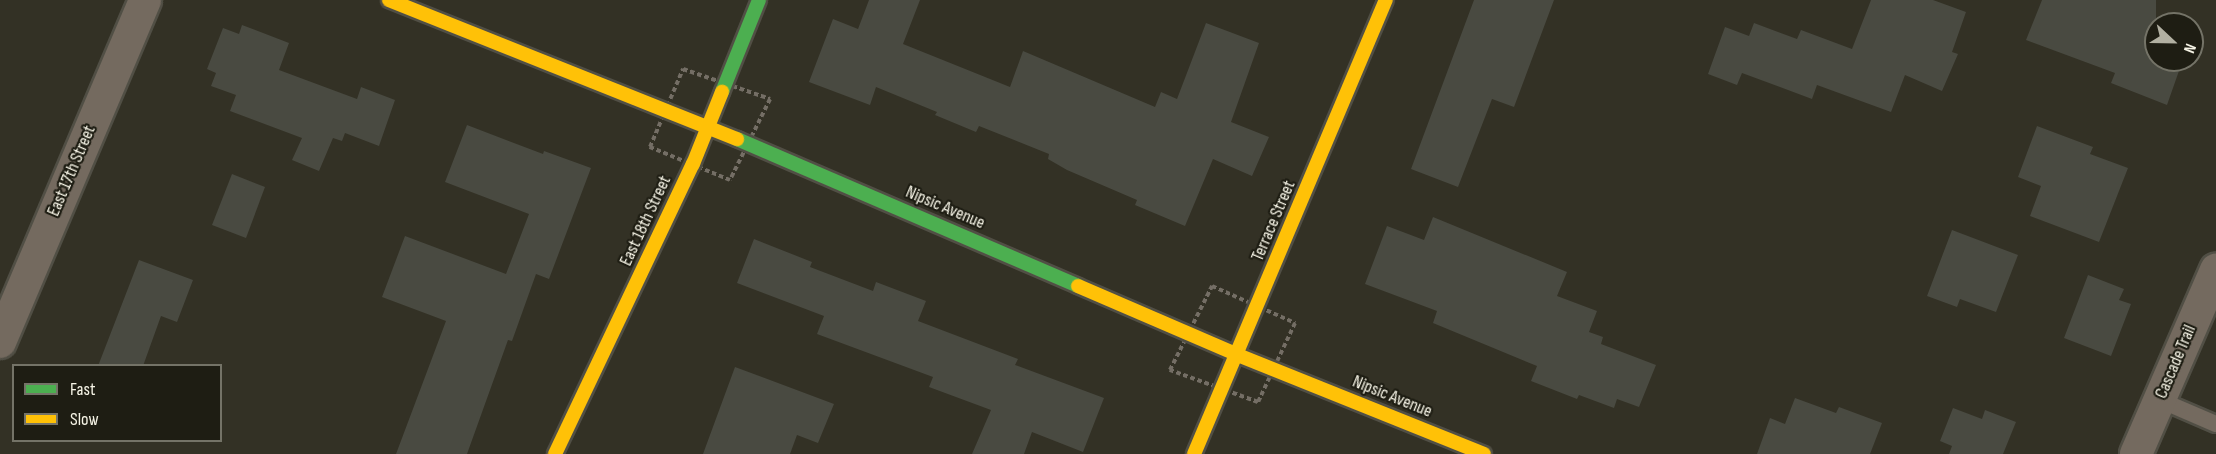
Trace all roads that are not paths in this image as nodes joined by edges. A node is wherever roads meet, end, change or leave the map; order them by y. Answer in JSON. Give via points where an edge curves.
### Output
{"nodes":[{"id":1,"x":145,"y":0,"type":"edge"},
{"id":2,"x":389,"y":0,"type":"edge"},
{"id":3,"x":759,"y":0,"type":"edge"},
{"id":4,"x":1386,"y":0,"type":"edge"},
{"id":5,"x":710,"y":127,"type":"junction"},
{"id":6,"x":2216,"y":270,"type":"edge"},
{"id":7,"x":0,"y":342,"type":"edge"},
{"id":8,"x":1238,"y":355,"type":"junction"},
{"id":9,"x":2160,"y":400,"type":"junction"},
{"id":10,"x":2216,"y":424,"type":"edge"},
{"id":11,"x":555,"y":454,"type":"edge"},
{"id":12,"x":1194,"y":454,"type":"edge"},
{"id":13,"x":1484,"y":454,"type":"edge"},
{"id":14,"x":2136,"y":454,"type":"edge"}],
"edges":[{"from":1,"to":7,"type":"street","name":"East 17th Street"},
{"from":2,"to":5,"type":"street","name":"Nipsic Avenue"},
{"from":3,"to":5,"type":"street","name":"East 18th Street"},
{"from":4,"to":8,"type":"street","name":"Terrace Street"},
{"from":5,"to":8,"type":"street","name":"Nipsic Avenue"},
{"from":5,"to":11,"type":"street","name":"East 18th Street"},
{"from":6,"to":9,"type":"street","name":"Cascade Trail"},
{"from":8,"to":12,"type":"street","name":"Terrace Street"},
{"from":8,"to":13,"type":"street","name":"Nipsic Avenue"},
{"from":9,"to":10,"type":"lane"},
{"from":9,"to":14,"type":"street","name":"Cascade Trail"}]}
